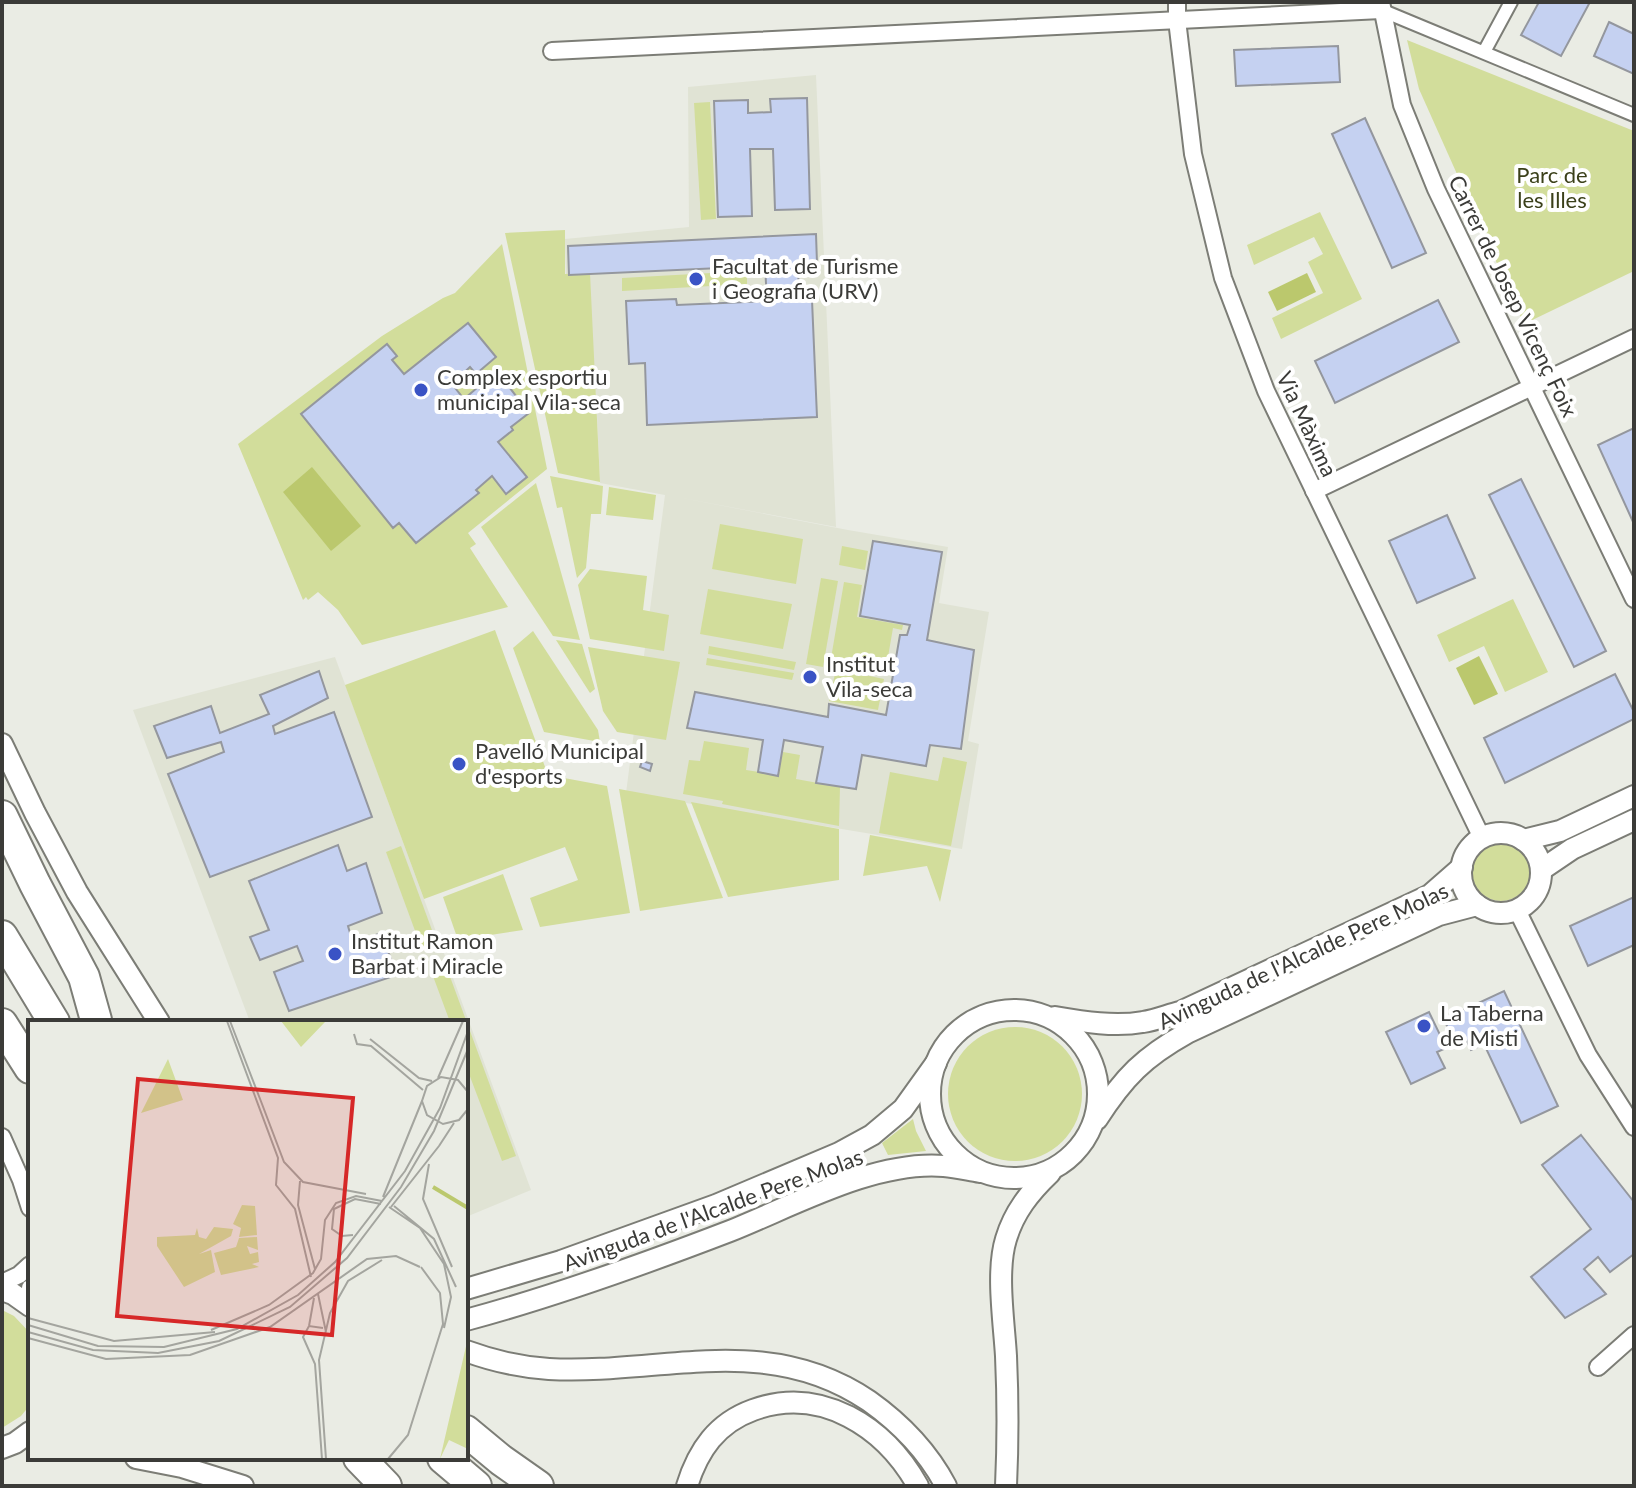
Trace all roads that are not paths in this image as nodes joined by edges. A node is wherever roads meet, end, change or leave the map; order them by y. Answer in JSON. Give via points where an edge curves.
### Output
{"nodes":[{"id":1,"x":1177,"y":2,"type":"edge"},
{"id":2,"x":1511,"y":2,"type":"edge"},
{"id":3,"x":1381,"y":6,"type":"edge"},
{"id":4,"x":1177,"y":20,"type":"junction"},
{"id":5,"x":552,"y":51,"type":"dead end"},
{"id":6,"x":1484,"y":52,"type":"junction"},
{"id":7,"x":1634,"y":115,"type":"edge"},
{"id":8,"x":1634,"y":338,"type":"edge"},
{"id":9,"x":1532,"y":387,"type":"junction"},
{"id":10,"x":1314,"y":491,"type":"junction"},
{"id":11,"x":1634,"y":599,"type":"edge"},
{"id":12,"x":2,"y":744,"type":"edge"},
{"id":13,"x":1634,"y":796,"type":"edge"},
{"id":14,"x":2,"y":816,"type":"edge"},
{"id":15,"x":1634,"y":820,"type":"edge"},
{"id":16,"x":1482,"y":838,"type":"junction"},
{"id":17,"x":1523,"y":840,"type":"junction"},
{"id":18,"x":2,"y":862,"type":"edge"},
{"id":19,"x":1462,"y":867,"type":"junction"},
{"id":20,"x":1541,"y":870,"type":"junction"},
{"id":21,"x":1477,"y":905,"type":"junction"},
{"id":22,"x":1517,"y":910,"type":"junction"},
{"id":23,"x":2,"y":936,"type":"edge"},
{"id":24,"x":1043,"y":1015,"type":"junction"},
{"id":25,"x":53,"y":1020,"type":"edge"},
{"id":26,"x":96,"y":1020,"type":"edge"},
{"id":27,"x":97,"y":1020,"type":"edge"},
{"id":28,"x":158,"y":1020,"type":"edge"},
{"id":29,"x":2,"y":1024,"type":"edge"},
{"id":30,"x":936,"y":1063,"type":"junction"},
{"id":31,"x":28,"y":1065,"type":"edge"},
{"id":32,"x":1634,"y":1127,"type":"edge"},
{"id":33,"x":1091,"y":1129,"type":"junction"},
{"id":34,"x":2,"y":1137,"type":"edge"},
{"id":35,"x":1055,"y":1168,"type":"junction"},
{"id":36,"x":980,"y":1172,"type":"junction"},
{"id":37,"x":28,"y":1202,"type":"edge"},
{"id":38,"x":28,"y":1267,"type":"edge"},
{"id":39,"x":2,"y":1283,"type":"edge"},
{"id":40,"x":468,"y":1288,"type":"edge"},
{"id":41,"x":2,"y":1290,"type":"edge"},
{"id":42,"x":28,"y":1305,"type":"edge"},
{"id":43,"x":469,"y":1320,"type":"edge"},
{"id":44,"x":1634,"y":1335,"type":"edge"},
{"id":45,"x":468,"y":1352,"type":"edge"},
{"id":46,"x":1598,"y":1367,"type":"dead end"},
{"id":47,"x":28,"y":1433,"type":"edge"},
{"id":48,"x":468,"y":1433,"type":"edge"},
{"id":49,"x":2,"y":1450,"type":"edge"},
{"id":50,"x":28,"y":1452,"type":"edge"},
{"id":51,"x":146,"y":1460,"type":"edge"},
{"id":52,"x":361,"y":1460,"type":"edge"},
{"id":53,"x":445,"y":1460,"type":"edge"},
{"id":54,"x":243,"y":1486,"type":"edge"},
{"id":55,"x":386,"y":1486,"type":"edge"},
{"id":56,"x":476,"y":1486,"type":"edge"},
{"id":57,"x":538,"y":1486,"type":"edge"},
{"id":58,"x":687,"y":1486,"type":"edge"},
{"id":59,"x":918,"y":1486,"type":"edge"},
{"id":60,"x":946,"y":1486,"type":"edge"},
{"id":61,"x":1006,"y":1486,"type":"edge"}],
"edges":[{"from":1,"to":4,"type":"street","name":"Via Màxima"},
{"from":2,"to":6,"type":"street"},
{"from":3,"to":4,"type":"street"},
{"from":3,"to":6,"type":"street"},
{"from":3,"to":9,"type":"street","name":"Carrer de Josep Vicenç Foix","via":[[1402,105],[1436,189]]},
{"from":4,"to":5,"type":"street"},
{"from":4,"to":10,"type":"street","name":"Via Màxima","via":[[1193,154],[1223,278],[1266,391]]},
{"from":6,"to":7,"type":"street"},
{"from":8,"to":9,"type":"street"},
{"from":9,"to":10,"type":"street"},
{"from":9,"to":11,"type":"street","name":"Carrer de Josep Vicenç Foix"},
{"from":10,"to":16,"type":"street","name":"Via Màxima"},
{"from":12,"to":28,"type":"street","via":[[77,892]]},
{"from":13,"to":17,"type":"street","via":[[1560,831]]},
{"from":14,"to":27,"type":"highway","via":[[84,977]]},
{"from":15,"to":20,"type":"street"},
{"from":16,"to":17,"type":"street","via":[[1503,833]]},
{"from":16,"to":19,"type":"street","via":[[1465,855]]},
{"from":17,"to":20,"type":"street"},
{"from":18,"to":26,"type":"highway"},
{"from":19,"to":21,"type":"street","via":[[1464,888]]},
{"from":19,"to":24,"type":"street","name":"Avinguda de l'Alcalde Pere Molas","via":[[1430,895],[1180,1012],[1113,1024]]},
{"from":20,"to":22,"type":"street","via":[[1536,894]]},
{"from":21,"to":22,"type":"street","via":[[1496,913]]},
{"from":21,"to":33,"type":"street","name":"Avinguda de l'Alcalde Pere Molas","via":[[1433,918],[1177,1038],[1134,1070]]},
{"from":22,"to":32,"type":"street","via":[[1588,1055]]},
{"from":23,"to":25,"type":"highway"},
{"from":24,"to":30,"type":"street","via":[[993,1012],[949,1040]]},
{"from":24,"to":33,"type":"street","via":[[1067,1029],[1085,1049],[1096,1075],[1098,1102]]},
{"from":29,"to":31,"type":"highway"},
{"from":30,"to":36,"type":"street","via":[[930,1088],[932,1114],[958,1158]]},
{"from":30,"to":40,"type":"street","name":"Avinguda de l'Alcalde Pere Molas","via":[[903,1109],[839,1153],[716,1205]]},
{"from":33,"to":35,"type":"street"},
{"from":34,"to":37,"type":"street"},
{"from":35,"to":36,"type":"street","via":[[1031,1177]]},
{"from":35,"to":61,"type":"street","via":[[1031,1191],[1005,1240]]},
{"from":36,"to":43,"type":"street","name":"Avinguda de l'Alcalde Pere Molas","via":[[942,1166],[875,1175],[574,1288]]},
{"from":38,"to":39,"type":"street"},
{"from":41,"to":42,"type":"street"},
{"from":44,"to":46,"type":"street"},
{"from":45,"to":60,"type":"street","via":[[548,1369],[713,1360],[787,1365],[835,1383],[882,1411]]},
{"from":47,"to":49,"type":"street"},
{"from":48,"to":57,"type":"highway"},
{"from":49,"to":50,"type":"street"},
{"from":51,"to":54,"type":"street"},
{"from":52,"to":55,"type":"highway"},
{"from":53,"to":56,"type":"highway"},
{"from":58,"to":59,"type":"street","via":[[697,1458],[729,1422],[760,1408],[796,1402],[829,1408],[863,1425]]}]}
